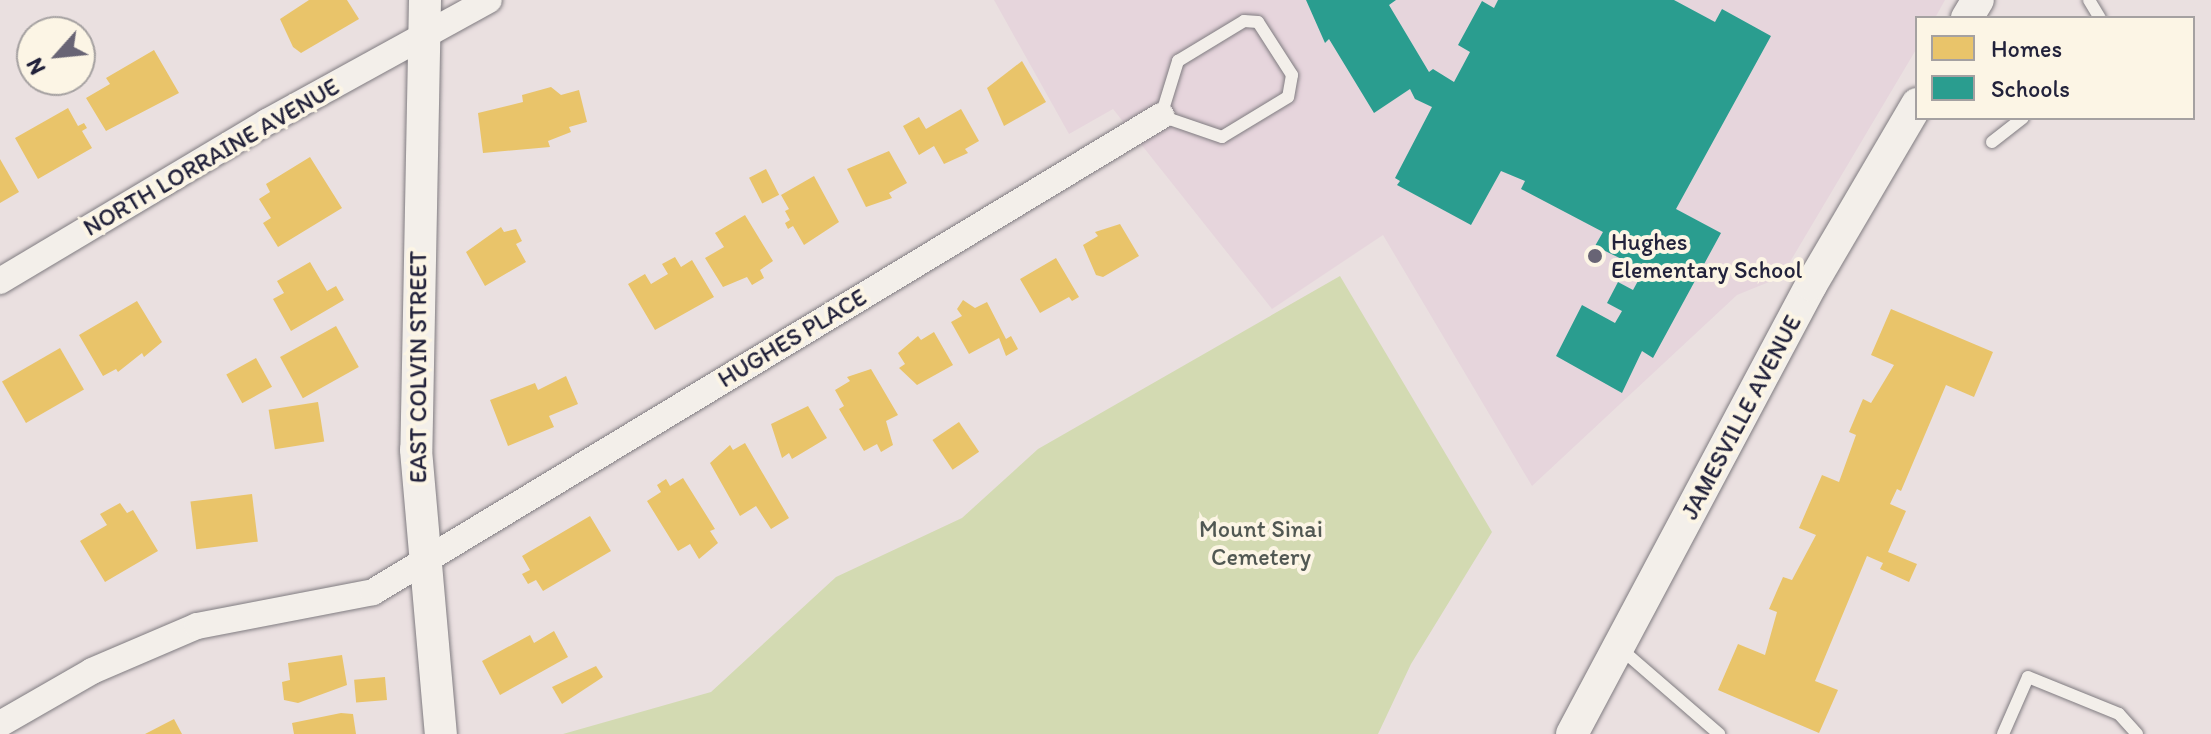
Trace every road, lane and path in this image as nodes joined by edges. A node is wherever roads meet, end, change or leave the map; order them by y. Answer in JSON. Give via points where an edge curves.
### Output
{"nodes":[{"id":1,"x":425,"y":0,"type":"edge"},
{"id":2,"x":489,"y":0,"type":"edge"},
{"id":3,"x":424,"y":36,"type":"junction"},
{"id":4,"x":1915,"y":107,"type":"edge"},
{"id":5,"x":1161,"y":116,"type":"junction"},
{"id":6,"x":2020,"y":120,"type":"edge"},
{"id":7,"x":1992,"y":142,"type":"dead end"},
{"id":8,"x":0,"y":281,"type":"edge"},
{"id":9,"x":423,"y":559,"type":"junction"},
{"id":10,"x":1618,"y":647,"type":"junction"},
{"id":11,"x":0,"y":724,"type":"edge"},
{"id":12,"x":441,"y":734,"type":"edge"},
{"id":13,"x":1572,"y":734,"type":"edge"},
{"id":14,"x":1719,"y":734,"type":"edge"},
{"id":15,"x":2003,"y":734,"type":"edge"},
{"id":16,"x":2137,"y":734,"type":"edge"}],
"edges":[{"from":1,"to":3,"type":"street","name":"EAST COLVIN STREET"},
{"from":2,"to":3,"type":"street","name":"NORTH LORRAINE AVENUE"},
{"from":3,"to":8,"type":"street","name":"NORTH LORRAINE AVENUE","via":[[267,122]]},
{"from":3,"to":9,"type":"street","name":"EAST COLVIN STREET","via":[[415,339]]},
{"from":4,"to":10,"type":"street","name":"JAMESVILLE AVENUE","via":[[1811,285]]},
{"from":5,"to":5,"type":"lane","via":[[1178,61],[1244,21],[1258,22],[1292,75],[1288,97],[1222,137]]},
{"from":5,"to":9,"type":"street","name":"HUGHES PLACE"},
{"from":6,"to":7,"type":"lane"},
{"from":9,"to":11,"type":"street","name":"HUGHES PLACE","via":[[373,592],[197,626],[92,671]]},
{"from":9,"to":12,"type":"street","name":"EAST COLVIN STREET"},
{"from":10,"to":13,"type":"street","name":"JAMESVILLE AVENUE"},
{"from":10,"to":14,"type":"lane"},
{"from":15,"to":16,"type":"lane","via":[[2028,677],[2119,714]]}]}
